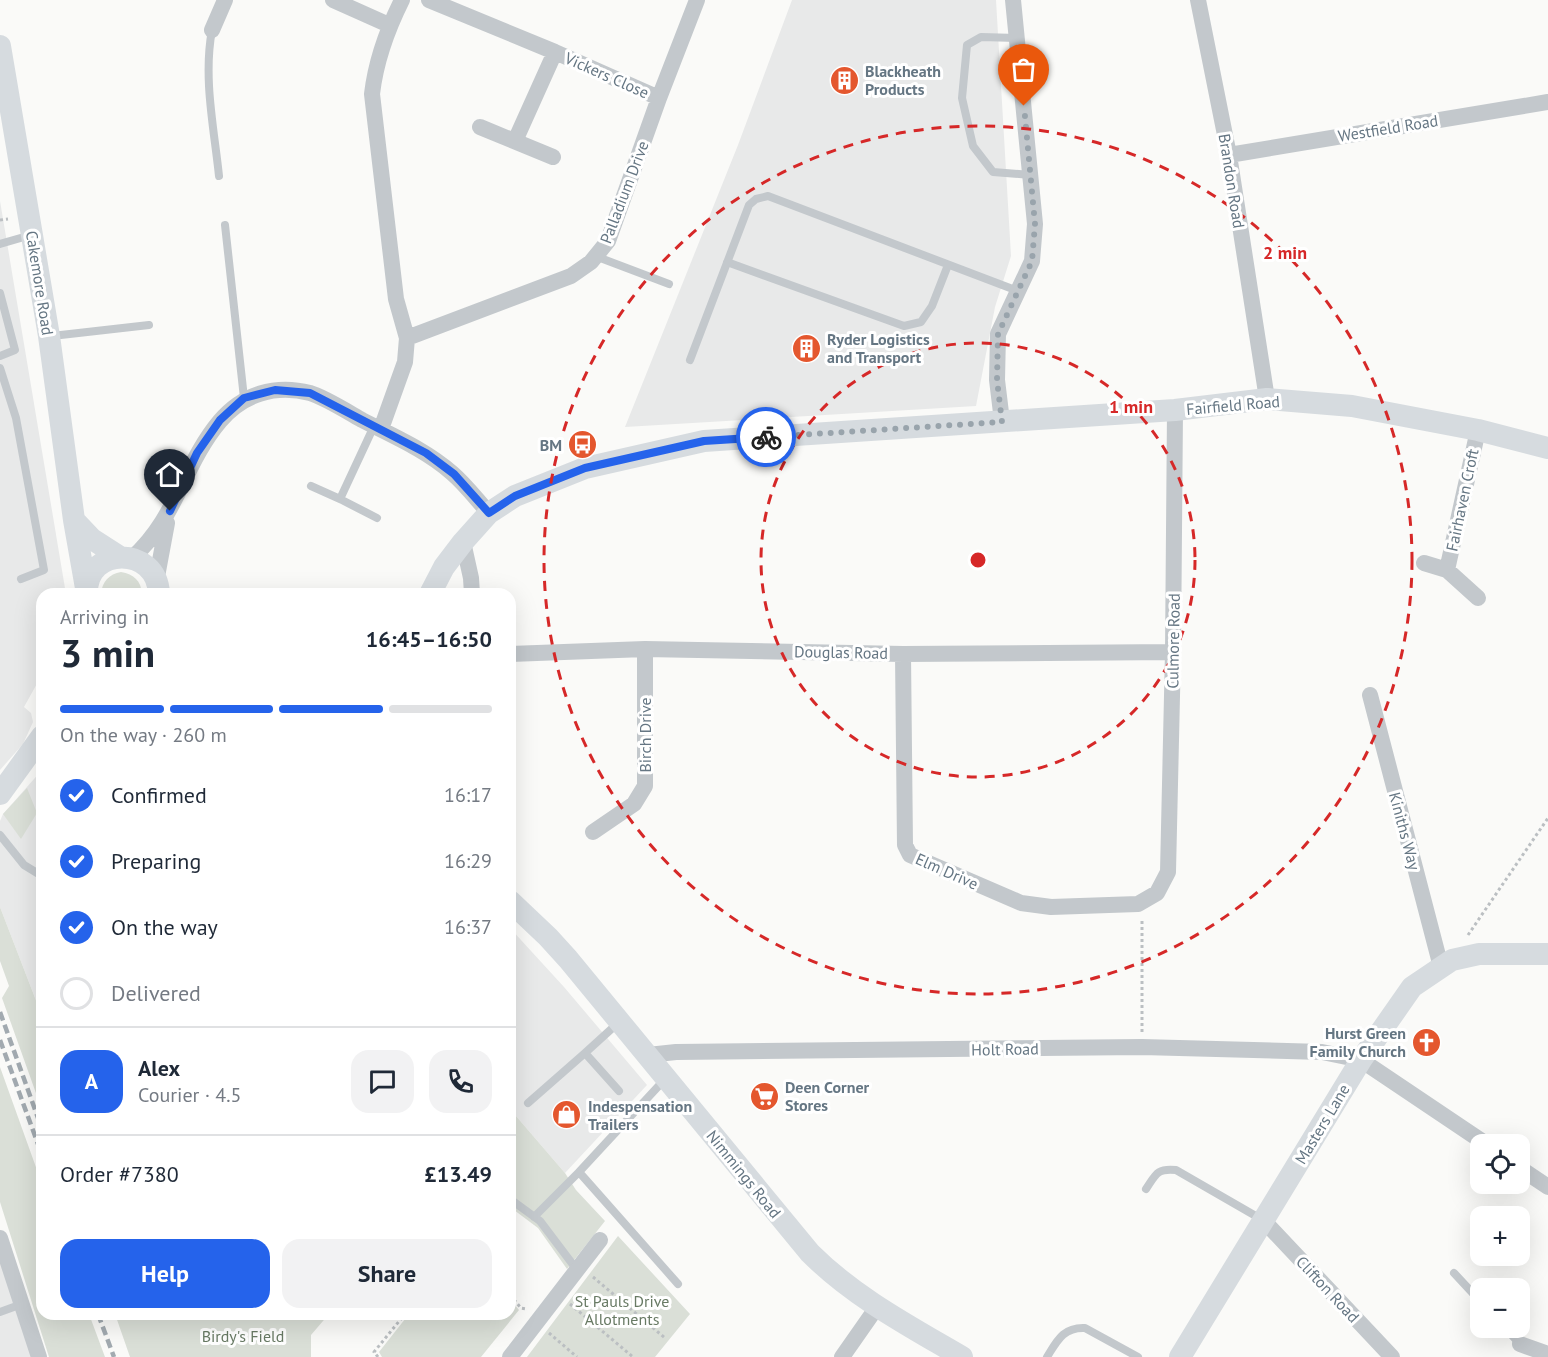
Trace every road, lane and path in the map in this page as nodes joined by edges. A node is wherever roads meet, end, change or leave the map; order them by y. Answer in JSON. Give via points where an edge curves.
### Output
{"nodes":[{"id":1,"x":225,"y":0,"type":"edge"},
{"id":2,"x":333,"y":0,"type":"edge"},
{"id":3,"x":402,"y":0,"type":"edge"},
{"id":4,"x":429,"y":0,"type":"edge"},
{"id":5,"x":697,"y":0,"type":"edge"},
{"id":6,"x":1013,"y":0,"type":"edge"},
{"id":7,"x":1198,"y":0,"type":"edge"},
{"id":8,"x":389,"y":25,"type":"junction"},
{"id":9,"x":212,"y":30,"type":"joint"},
{"id":10,"x":1017,"y":38,"type":"junction"},
{"id":11,"x":0,"y":46,"type":"edge"},
{"id":12,"x":555,"y":52,"type":"junction"},
{"id":13,"x":659,"y":98,"type":"junction"},
{"id":14,"x":1548,"y":102,"type":"edge"},
{"id":15,"x":480,"y":127,"type":"dead end"},
{"id":16,"x":515,"y":141,"type":"junction"},
{"id":17,"x":1229,"y":155,"type":"junction"},
{"id":18,"x":553,"y":157,"type":"dead end"},
{"id":19,"x":219,"y":176,"type":"dead end"},
{"id":20,"x":1031,"y":176,"type":"junction"},
{"id":21,"x":8,"y":219,"type":"dead end"},
{"id":22,"x":0,"y":220,"type":"edge"},
{"id":23,"x":225,"y":225,"type":"dead end"},
{"id":24,"x":32,"y":235,"type":"junction"},
{"id":25,"x":0,"y":244,"type":"edge"},
{"id":26,"x":596,"y":256,"type":"junction"},
{"id":27,"x":727,"y":262,"type":"junction"},
{"id":28,"x":948,"y":265,"type":"junction"},
{"id":29,"x":669,"y":284,"type":"dead end"},
{"id":30,"x":1018,"y":291,"type":"junction"},
{"id":31,"x":0,"y":293,"type":"edge"},
{"id":32,"x":149,"y":325,"type":"dead end"},
{"id":33,"x":48,"y":336,"type":"junction"},
{"id":34,"x":407,"y":338,"type":"junction"},
{"id":35,"x":0,"y":356,"type":"edge"},
{"id":36,"x":690,"y":360,"type":"dead end"},
{"id":37,"x":0,"y":369,"type":"edge"},
{"id":38,"x":244,"y":398,"type":"junction"},
{"id":39,"x":1267,"y":399,"type":"junction"},
{"id":40,"x":1175,"y":410,"type":"junction"},
{"id":41,"x":1002,"y":422,"type":"junction"},
{"id":42,"x":377,"y":428,"type":"junction"},
{"id":43,"x":1478,"y":430,"type":"junction"},
{"id":44,"x":1548,"y":448,"type":"edge"},
{"id":45,"x":311,"y":486,"type":"dead end"},
{"id":46,"x":340,"y":499,"type":"junction"},
{"id":47,"x":170,"y":511,"type":"junction"},
{"id":48,"x":489,"y":513,"type":"junction"},
{"id":49,"x":376,"y":519,"type":"dead end"},
{"id":50,"x":74,"y":520,"type":"junction"},
{"id":51,"x":463,"y":542,"type":"junction"},
{"id":52,"x":126,"y":557,"type":"junction"},
{"id":53,"x":1424,"y":563,"type":"dead end"},
{"id":54,"x":1447,"y":570,"type":"junction"},
{"id":55,"x":21,"y":579,"type":"dead end"},
{"id":56,"x":86,"y":588,"type":"edge"},
{"id":57,"x":87,"y":588,"type":"edge"},
{"id":58,"x":159,"y":588,"type":"edge"},
{"id":59,"x":159,"y":588,"type":"edge"},
{"id":60,"x":433,"y":588,"type":"edge"},
{"id":61,"x":472,"y":588,"type":"edge"},
{"id":62,"x":1478,"y":598,"type":"dead end"},
{"id":63,"x":645,"y":649,"type":"junction"},
{"id":64,"x":1173,"y":652,"type":"junction"},
{"id":65,"x":516,"y":654,"type":"edge"},
{"id":66,"x":903,"y":654,"type":"junction"},
{"id":67,"x":1370,"y":695,"type":"dead end"},
{"id":68,"x":36,"y":744,"type":"edge"},
{"id":69,"x":0,"y":794,"type":"edge"},
{"id":70,"x":1548,"y":818,"type":"edge"},
{"id":71,"x":593,"y":832,"type":"dead end"},
{"id":72,"x":0,"y":835,"type":"edge"},
{"id":73,"x":36,"y":872,"type":"edge"},
{"id":74,"x":1143,"y":902,"type":"junction"},
{"id":75,"x":516,"y":907,"type":"edge"},
{"id":76,"x":1548,"y":954,"type":"edge"},
{"id":77,"x":1446,"y":963,"type":"junction"},
{"id":78,"x":620,"y":1022,"type":"junction"},
{"id":79,"x":1142,"y":1047,"type":"junction"},
{"id":80,"x":585,"y":1053,"type":"junction"},
{"id":81,"x":648,"y":1055,"type":"junction"},
{"id":82,"x":1361,"y":1060,"type":"junction"},
{"id":83,"x":666,"y":1078,"type":"junction"},
{"id":84,"x":619,"y":1090,"type":"dead end"},
{"id":85,"x":528,"y":1103,"type":"dead end"},
{"id":86,"x":1471,"y":1134,"type":"edge"},
{"id":87,"x":579,"y":1172,"type":"junction"},
{"id":88,"x":1530,"y":1175,"type":"edge"},
{"id":89,"x":1548,"y":1187,"type":"edge"},
{"id":90,"x":1146,"y":1189,"type":"dead end"},
{"id":91,"x":516,"y":1204,"type":"edge"},
{"id":92,"x":534,"y":1217,"type":"junction"},
{"id":93,"x":1264,"y":1221,"type":"junction"},
{"id":94,"x":0,"y":1238,"type":"edge"},
{"id":95,"x":600,"y":1240,"type":"dead end"},
{"id":96,"x":579,"y":1268,"type":"junction"},
{"id":97,"x":1454,"y":1273,"type":"dead end"},
{"id":98,"x":678,"y":1284,"type":"dead end"},
{"id":99,"x":1470,"y":1290,"type":"edge"},
{"id":100,"x":559,"y":1295,"type":"junction"},
{"id":101,"x":22,"y":1304,"type":"junction"},
{"id":102,"x":877,"y":1308,"type":"junction"},
{"id":103,"x":0,"y":1312,"type":"edge"},
{"id":104,"x":400,"y":1320,"type":"edge"},
{"id":105,"x":537,"y":1324,"type":"junction"},
{"id":106,"x":665,"y":1338,"type":"dead end"},
{"id":107,"x":1514,"y":1338,"type":"edge"},
{"id":108,"x":1520,"y":1344,"type":"joint"},
{"id":109,"x":1548,"y":1354,"type":"edge"},
{"id":110,"x":38,"y":1356,"type":"edge"},
{"id":111,"x":378,"y":1357,"type":"edge"},
{"id":112,"x":510,"y":1357,"type":"edge"},
{"id":113,"x":577,"y":1357,"type":"edge"},
{"id":114,"x":633,"y":1357,"type":"edge"},
{"id":115,"x":842,"y":1357,"type":"edge"},
{"id":116,"x":962,"y":1357,"type":"edge"},
{"id":117,"x":1047,"y":1357,"type":"edge"},
{"id":118,"x":1138,"y":1357,"type":"edge"},
{"id":119,"x":1180,"y":1357,"type":"edge"},
{"id":120,"x":1392,"y":1357,"type":"edge"}],
"edges":[{"from":1,"to":9,"type":"street"},
{"from":2,"to":8,"type":"street"},
{"from":3,"to":8,"type":"street"},
{"from":4,"to":12,"type":"street","name":"Vickers Close"},
{"from":5,"to":13,"type":"street","name":"Palladium Drive"},
{"from":6,"to":10,"type":"street"},
{"from":7,"to":17,"type":"street","name":"Brandon Road"},
{"from":8,"to":34,"type":"street","via":[[372,94],[396,300]]},
{"from":9,"to":19,"type":"lane","via":[[208,74]]},
{"from":10,"to":20,"type":"street"},
{"from":10,"to":20,"type":"lane","via":[[981,37],[967,45],[962,98],[973,146],[993,171]]},
{"from":11,"to":24,"type":"main road","name":"Cakemore Road"},
{"from":12,"to":13,"type":"street","name":"Vickers Close"},
{"from":12,"to":16,"type":"street","name":"Vickers Close"},
{"from":13,"to":26,"type":"street","name":"Palladium Drive","via":[[608,241]]},
{"from":14,"to":17,"type":"street","name":"Westfield Road"},
{"from":15,"to":16,"type":"street"},
{"from":16,"to":18,"type":"street"},
{"from":17,"to":39,"type":"street","name":"Brandon Road"},
{"from":20,"to":30,"type":"street","via":[[1035,224],[1032,261]]},
{"from":21,"to":22,"type":"path"},
{"from":23,"to":38,"type":"lane"},
{"from":24,"to":25,"type":"lane"},
{"from":24,"to":33,"type":"main road","name":"Cakemore Road"},
{"from":26,"to":29,"type":"lane"},
{"from":26,"to":34,"type":"street","name":"Palladium Drive","via":[[571,276]]},
{"from":27,"to":28,"type":"lane","via":[[904,326],[921,322],[932,306]]},
{"from":27,"to":28,"type":"lane","via":[[749,205],[768,196]]},
{"from":27,"to":36,"type":"lane"},
{"from":28,"to":30,"type":"lane"},
{"from":30,"to":41,"type":"street","via":[[998,334],[997,380]]},
{"from":31,"to":35,"type":"lane","via":[[15,350]]},
{"from":32,"to":33,"type":"lane"},
{"from":33,"to":50,"type":"main road","name":"Cakemore Road"},
{"from":34,"to":42,"type":"street","via":[[405,362]]},
{"from":37,"to":55,"type":"lane","via":[[16,418],[44,570]]},
{"from":38,"to":42,"type":"street","via":[[275,390],[310,393]]},
{"from":38,"to":47,"type":"street","via":[[220,420],[197,453]]},
{"from":39,"to":40,"type":"main road","name":"Fairfield Road"},
{"from":39,"to":43,"type":"main road","name":"Fairfield Road","via":[[1352,406]]},
{"from":40,"to":41,"type":"main road","name":"Fairfield Road"},
{"from":40,"to":64,"type":"street","name":"Culmore Road"},
{"from":41,"to":48,"type":"main road","name":"Fairfield Road","via":[[704,441],[585,468],[515,496]]},
{"from":42,"to":46,"type":"lane"},
{"from":42,"to":48,"type":"street","via":[[426,453],[454,474]]},
{"from":43,"to":44,"type":"main road","name":"Fairfield Road"},
{"from":43,"to":54,"type":"street","name":"Fairhaven Croft"},
{"from":45,"to":46,"type":"lane"},
{"from":46,"to":49,"type":"lane"},
{"from":47,"to":52,"type":"street","via":[[151,540]]},
{"from":47,"to":58,"type":"street","via":[[161,548]]},
{"from":48,"to":51,"type":"main road","name":"Fairfield Road"},
{"from":50,"to":52,"type":"main road","via":[[92,539]]},
{"from":50,"to":56,"type":"main road","name":"Cakemore Road"},
{"from":51,"to":60,"type":"main road","name":"Fairfield Road"},
{"from":51,"to":61,"type":"street"},
{"from":52,"to":57,"type":"main road","via":[[99,565],[89,578]]},
{"from":52,"to":59,"type":"main road","via":[[150,569]]},
{"from":53,"to":54,"type":"street","name":"Fairhaven Croft"},
{"from":54,"to":62,"type":"street","name":"Fairhaven Croft"},
{"from":63,"to":65,"type":"street","name":"Douglas Road"},
{"from":63,"to":66,"type":"street","name":"Douglas Road"},
{"from":63,"to":71,"type":"street","name":"Birch Drive","via":[[645,786],[634,804]]},
{"from":64,"to":66,"type":"street","name":"Douglas Road"},
{"from":64,"to":74,"type":"street","name":"Culmore Road","via":[[1168,872],[1156,893]]},
{"from":66,"to":74,"type":"street","name":"Elm Drive","via":[[905,845],[910,855],[1021,903],[1051,907]]},
{"from":67,"to":77,"type":"street","name":"Kiniths Way"},
{"from":68,"to":69,"type":"main road"},
{"from":70,"to":77,"type":"path"},
{"from":72,"to":73,"type":"lane","via":[[24,865]]},
{"from":74,"to":79,"type":"path"},
{"from":75,"to":78,"type":"main road","name":"Nimmings Road","via":[[548,937]]},
{"from":76,"to":77,"type":"main road","name":"Masters Lane","via":[[1479,954]]},
{"from":77,"to":82,"type":"main road","name":"Masters Lane","via":[[1412,987]]},
{"from":78,"to":80,"type":"lane"},
{"from":78,"to":81,"type":"main road","name":"Nimmings Road"},
{"from":79,"to":81,"type":"street","name":"Holt Road"},
{"from":79,"to":82,"type":"street","name":"Holt Road","via":[[1322,1052]]},
{"from":80,"to":84,"type":"lane"},
{"from":80,"to":85,"type":"lane"},
{"from":81,"to":83,"type":"main road","name":"Nimmings Road"},
{"from":82,"to":86,"type":"street"},
{"from":82,"to":93,"type":"main road","name":"Masters Lane"},
{"from":83,"to":87,"type":"lane"},
{"from":83,"to":102,"type":"main road","name":"Nimmings Road","via":[[810,1253],[829,1273]]},
{"from":87,"to":92,"type":"lane"},
{"from":87,"to":98,"type":"lane"},
{"from":88,"to":89,"type":"street"},
{"from":90,"to":93,"type":"lane","via":[[1156,1173],[1176,1170]]},
{"from":91,"to":92,"type":"lane"},
{"from":92,"to":96,"type":"lane"},
{"from":93,"to":119,"type":"main road","name":"Masters Lane"},
{"from":93,"to":120,"type":"street","name":"Clifton Road"},
{"from":94,"to":101,"type":"street"},
{"from":95,"to":96,"type":"street"},
{"from":96,"to":100,"type":"street"},
{"from":96,"to":106,"type":"path"},
{"from":97,"to":99,"type":"lane"},
{"from":100,"to":105,"type":"street"},
{"from":100,"to":114,"type":"path"},
{"from":101,"to":103,"type":"lane"},
{"from":101,"to":110,"type":"street"},
{"from":102,"to":115,"type":"street"},
{"from":102,"to":116,"type":"main road","name":"Nimmings Road"},
{"from":104,"to":111,"type":"path","via":[[374,1352]]},
{"from":105,"to":112,"type":"street"},
{"from":105,"to":113,"type":"path"},
{"from":107,"to":108,"type":"lane"},
{"from":108,"to":109,"type":"street"},
{"from":117,"to":118,"type":"lane","via":[[1060,1335],[1077,1327]]}]}
